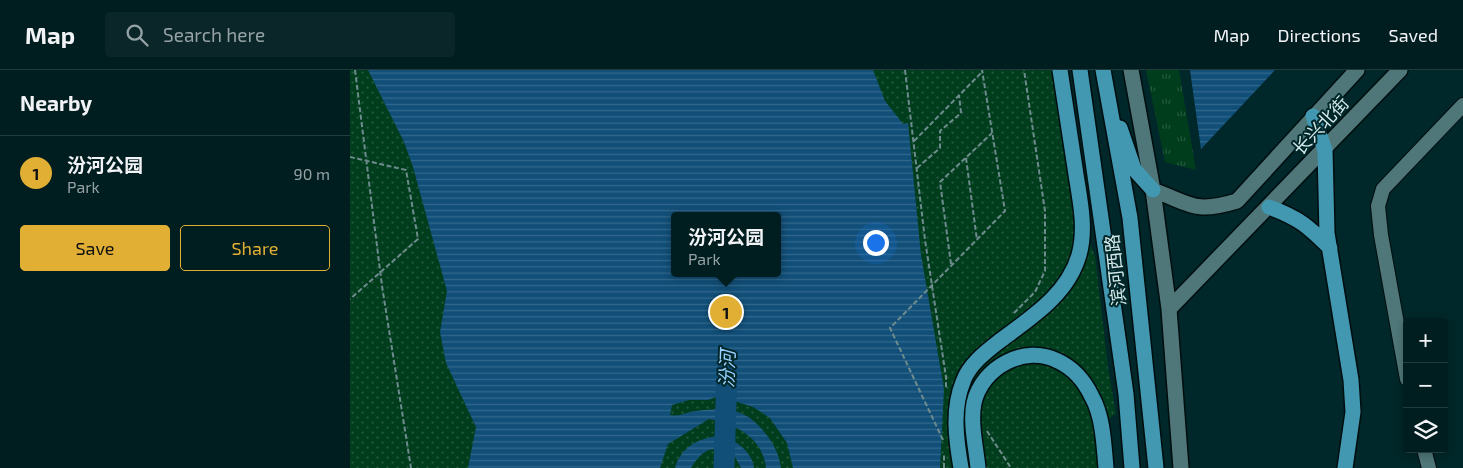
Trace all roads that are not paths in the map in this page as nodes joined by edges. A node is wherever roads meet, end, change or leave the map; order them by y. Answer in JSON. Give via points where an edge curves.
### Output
{"nodes":[{"id":1,"x":1060,"y":70,"type":"edge"},
{"id":2,"x":1080,"y":70,"type":"edge"},
{"id":3,"x":1131,"y":70,"type":"edge"},
{"id":4,"x":1357,"y":70,"type":"edge"},
{"id":5,"x":1400,"y":70,"type":"edge"},
{"id":6,"x":1104,"y":75,"type":"edge"},
{"id":7,"x":1463,"y":104,"type":"edge"},
{"id":8,"x":1313,"y":116,"type":"junction"},
{"id":9,"x":1325,"y":150,"type":"junction"},
{"id":10,"x":1152,"y":190,"type":"junction"},
{"id":11,"x":1269,"y":207,"type":"junction"},
{"id":12,"x":1330,"y":248,"type":"junction"},
{"id":13,"x":1169,"y":309,"type":"junction"},
{"id":14,"x":1404,"y":363,"type":"edge"},
{"id":15,"x":1425,"y":453,"type":"edge"},
{"id":16,"x":1346,"y":466,"type":"edge"},
{"id":17,"x":961,"y":468,"type":"edge"},
{"id":18,"x":978,"y":468,"type":"edge"},
{"id":19,"x":1106,"y":468,"type":"edge"},
{"id":20,"x":1132,"y":468,"type":"edge"},
{"id":21,"x":1156,"y":468,"type":"edge"},
{"id":22,"x":1180,"y":468,"type":"edge"},
{"id":23,"x":1429,"y":468,"type":"edge"}],
"edges":[{"from":1,"to":17,"type":"highway","bridge":true,"via":[[1081,211],[1080,254],[1063,287],[1051,300],[988,350],[963,380],[956,404]]},
{"from":2,"to":20,"type":"highway","name":"滨河西路","via":[[1126,394]]},
{"from":3,"to":10,"type":"street"},
{"from":4,"to":8,"type":"street","name":"长兴北街"},
{"from":5,"to":9,"type":"street","name":"长兴北街"},
{"from":6,"to":10,"type":"highway","via":[[1134,169]]},
{"from":6,"to":21,"type":"highway","name":"滨河西路","via":[[1130,218]]},
{"from":7,"to":14,"type":"street","via":[[1383,189],[1378,206]]},
{"from":8,"to":9,"type":"highway"},
{"from":8,"to":10,"type":"street","name":"长兴北街","via":[[1237,201],[1218,207],[1196,208]]},
{"from":9,"to":11,"type":"street","name":"长兴北街"},
{"from":9,"to":12,"type":"highway"},
{"from":10,"to":13,"type":"street"},
{"from":11,"to":12,"type":"highway","via":[[1308,225]]},
{"from":11,"to":13,"type":"street","name":"长兴北街"},
{"from":12,"to":16,"type":"highway","via":[[1351,380],[1353,412]]},
{"from":13,"to":22,"type":"street"},
{"from":15,"to":23,"type":"street"},
{"from":18,"to":19,"type":"highway","bridge":true,"via":[[974,403],[991,372],[1024,356],[1058,360],[1075,372],[1087,387],[1094,399]]}]}
